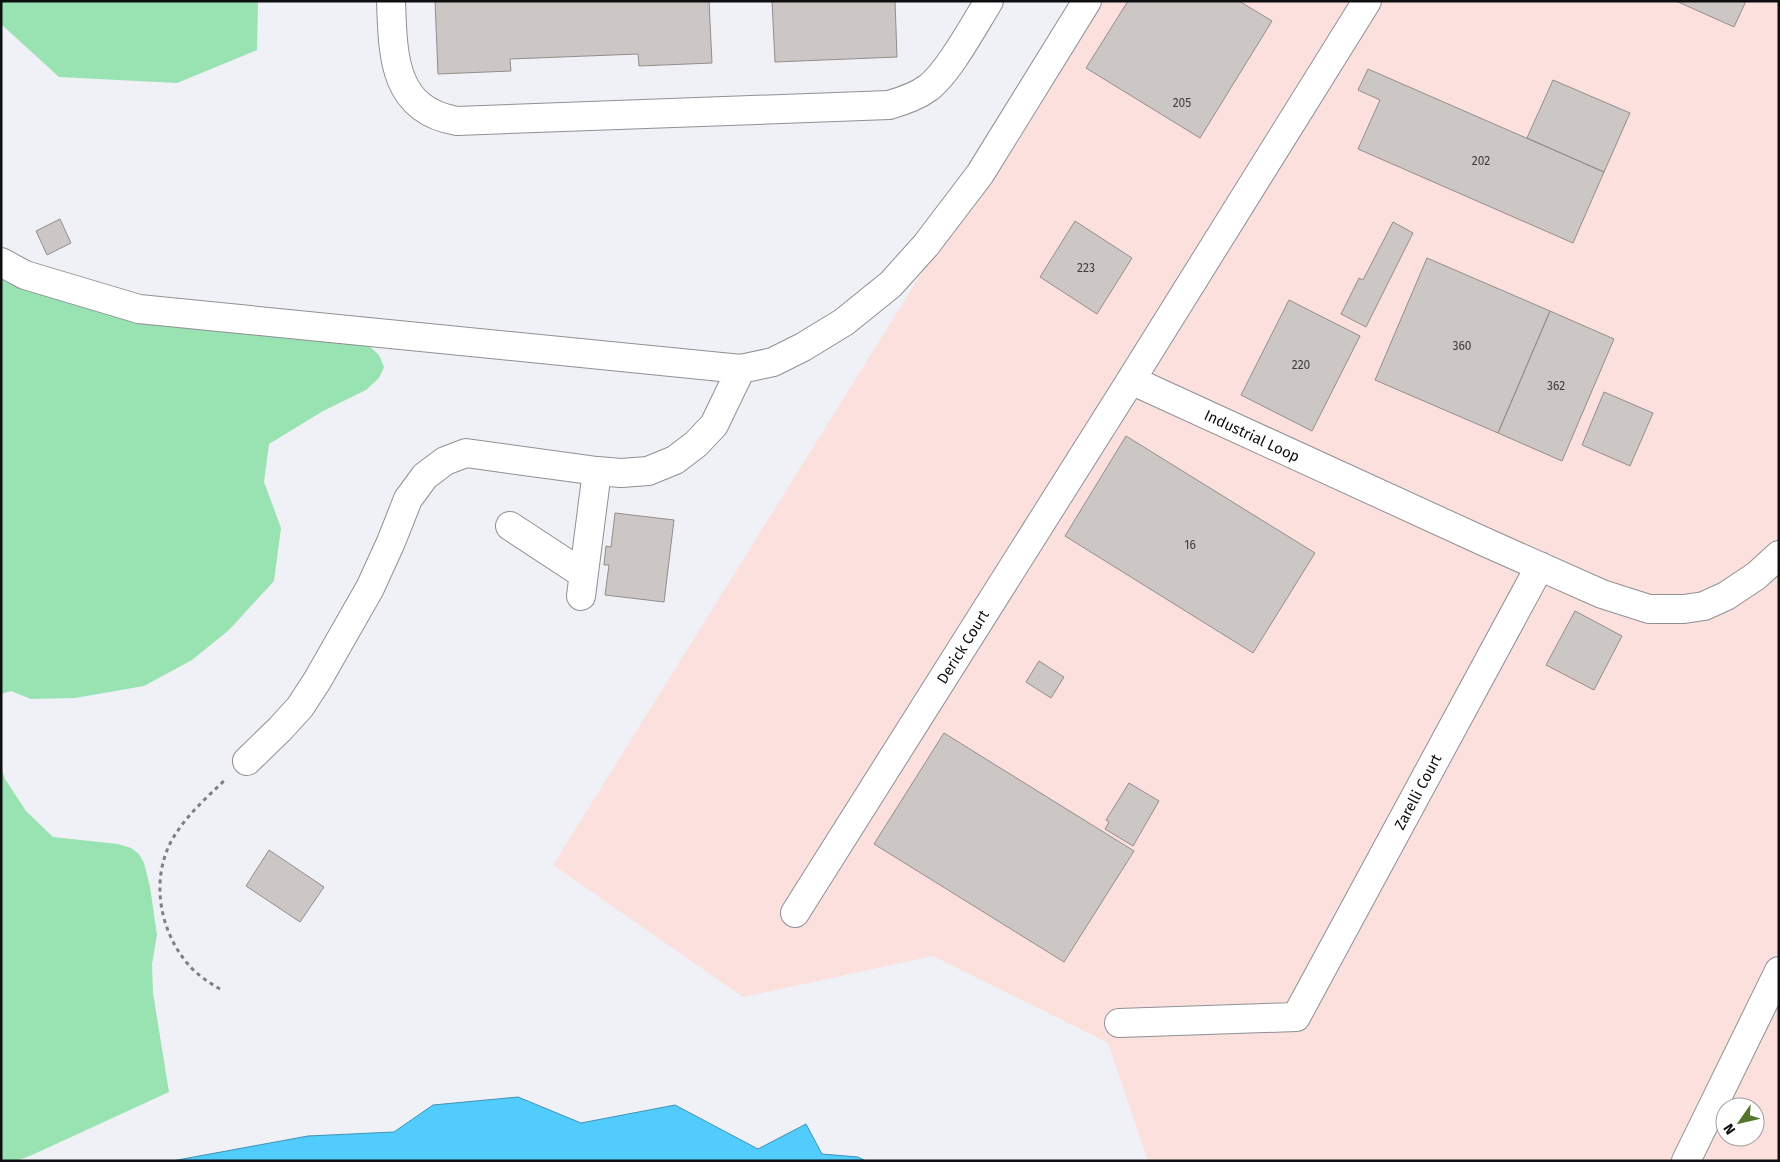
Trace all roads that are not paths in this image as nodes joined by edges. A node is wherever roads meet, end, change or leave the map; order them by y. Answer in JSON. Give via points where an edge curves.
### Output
{"nodes":[{"id":1,"x":391,"y":1,"type":"edge"},
{"id":2,"x":989,"y":1,"type":"edge"},
{"id":3,"x":1087,"y":1,"type":"edge"},
{"id":4,"x":1367,"y":1,"type":"edge"},
{"id":5,"x":1,"y":262,"type":"edge"},
{"id":6,"x":741,"y":369,"type":"junction"},
{"id":7,"x":1131,"y":380,"type":"junction"},
{"id":8,"x":597,"y":471,"type":"junction"},
{"id":9,"x":510,"y":526,"type":"dead end"},
{"id":10,"x":1779,"y":555,"type":"edge"},
{"id":11,"x":1540,"y":566,"type":"junction"},
{"id":12,"x":247,"y":761,"type":"road end"},
{"id":13,"x":795,"y":913,"type":"dead end"},
{"id":14,"x":1779,"y":971,"type":"edge"},
{"id":15,"x":1119,"y":1023,"type":"dead end"},
{"id":16,"x":1686,"y":1161,"type":"edge"}],
"edges":[{"from":1,"to":2,"type":"street","via":[[393,46],[405,86],[414,99],[429,111],[457,121],[903,101],[917,95],[938,78]]},
{"from":3,"to":6,"type":"street","via":[[980,174],[892,284],[844,322],[803,346],[773,362]]},
{"from":4,"to":7,"type":"street"},
{"from":5,"to":6,"type":"street","via":[[25,274],[139,309]]},
{"from":6,"to":8,"type":"street","via":[[714,425],[675,460],[648,471]]},
{"from":7,"to":11,"type":"street","name":"Industrial Loop"},
{"from":7,"to":13,"type":"street","name":"Derick Court"},
{"from":8,"to":9,"type":"street","via":[[582,585]]},
{"from":8,"to":12,"type":"street","via":[[466,453],[444,461],[425,476],[408,499],[370,588],[317,681],[300,707]]},
{"from":10,"to":11,"type":"street","name":"Industrial Loop","via":[[1756,576],[1726,596],[1704,606],[1684,609],[1649,609],[1602,594]]},
{"from":11,"to":15,"type":"street","name":"Zarelli Court","via":[[1296,1017]]},
{"from":14,"to":16,"type":"street"}]}
